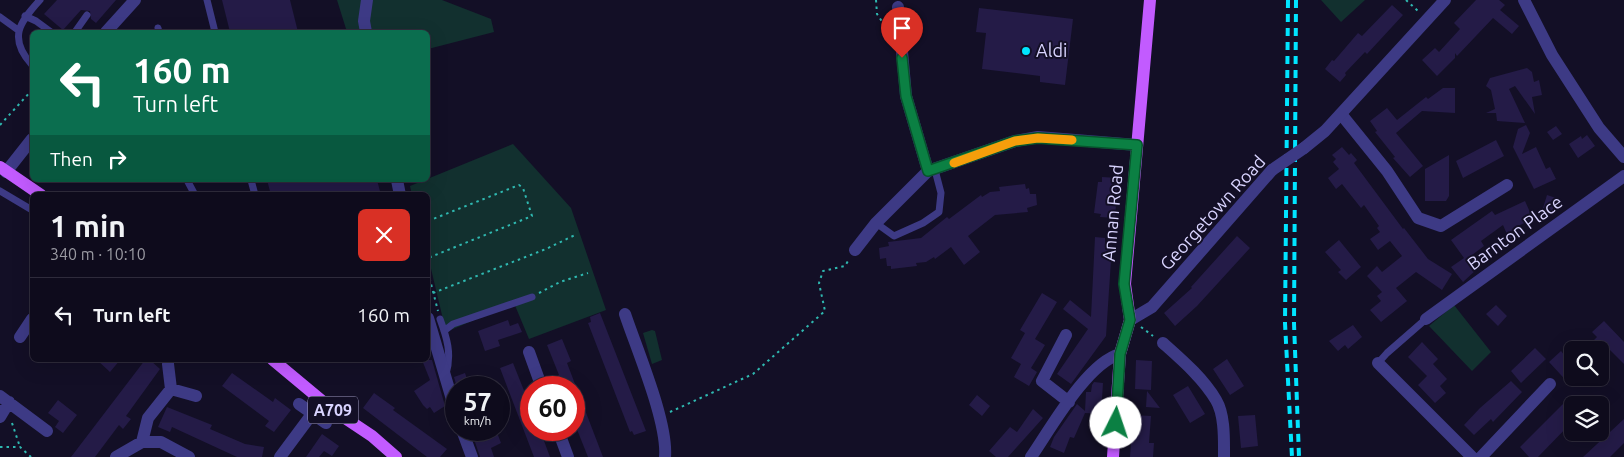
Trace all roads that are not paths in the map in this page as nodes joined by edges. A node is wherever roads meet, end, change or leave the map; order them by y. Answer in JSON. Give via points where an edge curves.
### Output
{"nodes":[{"id":1,"x":40,"y":0,"type":"edge"},
{"id":2,"x":135,"y":0,"type":"edge"},
{"id":3,"x":207,"y":0,"type":"edge"},
{"id":4,"x":367,"y":0,"type":"edge"},
{"id":5,"x":1150,"y":0,"type":"edge"},
{"id":6,"x":1445,"y":0,"type":"edge"},
{"id":7,"x":1524,"y":0,"type":"edge"},
{"id":8,"x":900,"y":4,"type":"edge"},
{"id":9,"x":87,"y":15,"type":"dead end"},
{"id":10,"x":25,"y":16,"type":"junction"},
{"id":11,"x":0,"y":17,"type":"edge"},
{"id":12,"x":18,"y":30,"type":"junction"},
{"id":13,"x":48,"y":30,"type":"edge"},
{"id":14,"x":76,"y":30,"type":"edge"},
{"id":15,"x":108,"y":30,"type":"edge"},
{"id":16,"x":214,"y":30,"type":"edge"},
{"id":17,"x":366,"y":30,"type":"edge"},
{"id":18,"x":30,"y":62,"type":"edge"},
{"id":19,"x":1341,"y":114,"type":"junction"},
{"id":20,"x":30,"y":141,"type":"edge"},
{"id":21,"x":1137,"y":145,"type":"junction"},
{"id":22,"x":1624,"y":157,"type":"edge"},
{"id":23,"x":3,"y":169,"type":"edge"},
{"id":24,"x":932,"y":170,"type":"junction"},
{"id":25,"x":1624,"y":176,"type":"edge"},
{"id":26,"x":1507,"y":185,"type":"dead end"},
{"id":27,"x":0,"y":191,"type":"edge"},
{"id":28,"x":37,"y":192,"type":"edge"},
{"id":29,"x":30,"y":209,"type":"edge"},
{"id":30,"x":876,"y":223,"type":"junction"},
{"id":31,"x":855,"y":250,"type":"road end"},
{"id":32,"x":532,"y":297,"type":"road end"},
{"id":33,"x":624,"y":314,"type":"dead end"},
{"id":34,"x":434,"y":318,"type":"edge"},
{"id":35,"x":1426,"y":319,"type":"joint"},
{"id":36,"x":1130,"y":320,"type":"junction"},
{"id":37,"x":30,"y":322,"type":"edge"},
{"id":38,"x":444,"y":331,"type":"junction"},
{"id":39,"x":1066,"y":335,"type":"dead end"},
{"id":40,"x":20,"y":337,"type":"dead end"},
{"id":41,"x":1163,"y":343,"type":"road end"},
{"id":42,"x":529,"y":352,"type":"dead end"},
{"id":43,"x":1120,"y":354,"type":"junction"},
{"id":44,"x":275,"y":362,"type":"edge"},
{"id":45,"x":1378,"y":363,"type":"joint"},
{"id":46,"x":168,"y":364,"type":"dead end"},
{"id":47,"x":445,"y":376,"type":"joint"},
{"id":48,"x":538,"y":376,"type":"edge"},
{"id":49,"x":1550,"y":384,"type":"dead end"},
{"id":50,"x":171,"y":389,"type":"junction"},
{"id":51,"x":196,"y":396,"type":"dead end"},
{"id":52,"x":4,"y":399,"type":"edge"},
{"id":53,"x":1070,"y":402,"type":"junction"},
{"id":54,"x":299,"y":404,"type":"dead end"},
{"id":55,"x":312,"y":414,"type":"junction"},
{"id":56,"x":0,"y":417,"type":"edge"},
{"id":57,"x":326,"y":423,"type":"dead end"},
{"id":58,"x":47,"y":431,"type":"dead end"},
{"id":59,"x":466,"y":441,"type":"edge"},
{"id":60,"x":562,"y":441,"type":"edge"},
{"id":61,"x":142,"y":442,"type":"junction"},
{"id":62,"x":116,"y":457,"type":"edge"},
{"id":63,"x":189,"y":457,"type":"edge"},
{"id":64,"x":280,"y":457,"type":"edge"},
{"id":65,"x":396,"y":457,"type":"edge"},
{"id":66,"x":472,"y":457,"type":"edge"},
{"id":67,"x":568,"y":457,"type":"edge"},
{"id":68,"x":665,"y":457,"type":"edge"},
{"id":69,"x":1031,"y":457,"type":"edge"},
{"id":70,"x":1113,"y":457,"type":"edge"},
{"id":71,"x":1224,"y":457,"type":"edge"},
{"id":72,"x":1472,"y":457,"type":"edge"},
{"id":73,"x":1481,"y":457,"type":"edge"}],
"edges":[{"from":1,"to":10,"type":"lane"},
{"from":2,"to":15,"type":"street"},
{"from":3,"to":16,"type":"lane"},
{"from":4,"to":17,"type":"street"},
{"from":5,"to":21,"type":"main road","name":"Annan Road"},
{"from":6,"to":19,"type":"street","name":"Georgetown Road"},
{"from":7,"to":22,"type":"street","via":[[1552,55],[1599,128]]},
{"from":8,"to":24,"type":"street","via":[[906,96]]},
{"from":9,"to":14,"type":"lane"},
{"from":10,"to":12,"type":"lane"},
{"from":10,"to":13,"type":"lane"},
{"from":11,"to":12,"type":"lane"},
{"from":12,"to":18,"type":"lane","via":[[22,53]]},
{"from":19,"to":26,"type":"street","via":[[1418,218],[1441,226]]},
{"from":19,"to":36,"type":"street","name":"Georgetown Road","bridge":true,"via":[[1304,148],[1272,170],[1152,307]]},
{"from":20,"to":23,"type":"street"},
{"from":21,"to":24,"type":"street","via":[[1038,138],[1015,141]]},
{"from":21,"to":36,"type":"main road","name":"Annan Road","via":[[1124,284]]},
{"from":23,"to":28,"type":"main road"},
{"from":24,"to":30,"type":"street"},
{"from":24,"to":30,"type":"lane","via":[[942,193],[939,212],[894,236]]},
{"from":25,"to":35,"type":"street","name":"Barnton Place"},
{"from":27,"to":29,"type":"lane"},
{"from":30,"to":31,"type":"street"},
{"from":32,"to":38,"type":"lane","via":[[453,324]]},
{"from":33,"to":68,"type":"street","via":[[659,417],[666,442]]},
{"from":34,"to":38,"type":"lane"},
{"from":34,"to":47,"type":"street"},
{"from":35,"to":45,"type":"lane"},
{"from":36,"to":43,"type":"main road","name":"Annan Road"},
{"from":37,"to":40,"type":"street"},
{"from":38,"to":47,"type":"lane","via":[[450,361]]},
{"from":39,"to":53,"type":"street","via":[[1042,381]]},
{"from":41,"to":71,"type":"street","via":[[1192,370],[1217,401],[1224,433]]},
{"from":42,"to":48,"type":"street"},
{"from":43,"to":53,"type":"street","via":[[1111,356],[1090,373]]},
{"from":43,"to":70,"type":"main road","name":"Annan Road"},
{"from":44,"to":65,"type":"main road","number":"A709"},
{"from":45,"to":72,"type":"street"},
{"from":46,"to":50,"type":"street"},
{"from":49,"to":73,"type":"street"},
{"from":50,"to":51,"type":"street"},
{"from":50,"to":61,"type":"street","via":[[148,418]]},
{"from":52,"to":56,"type":"street"},
{"from":52,"to":58,"type":"street"},
{"from":53,"to":69,"type":"street"},
{"from":54,"to":55,"type":"street"},
{"from":55,"to":57,"type":"street"},
{"from":55,"to":64,"type":"street"},
{"from":59,"to":66,"type":"street"},
{"from":60,"to":67,"type":"street"},
{"from":61,"to":62,"type":"street"},
{"from":61,"to":63,"type":"street","via":[[161,442]]}]}
